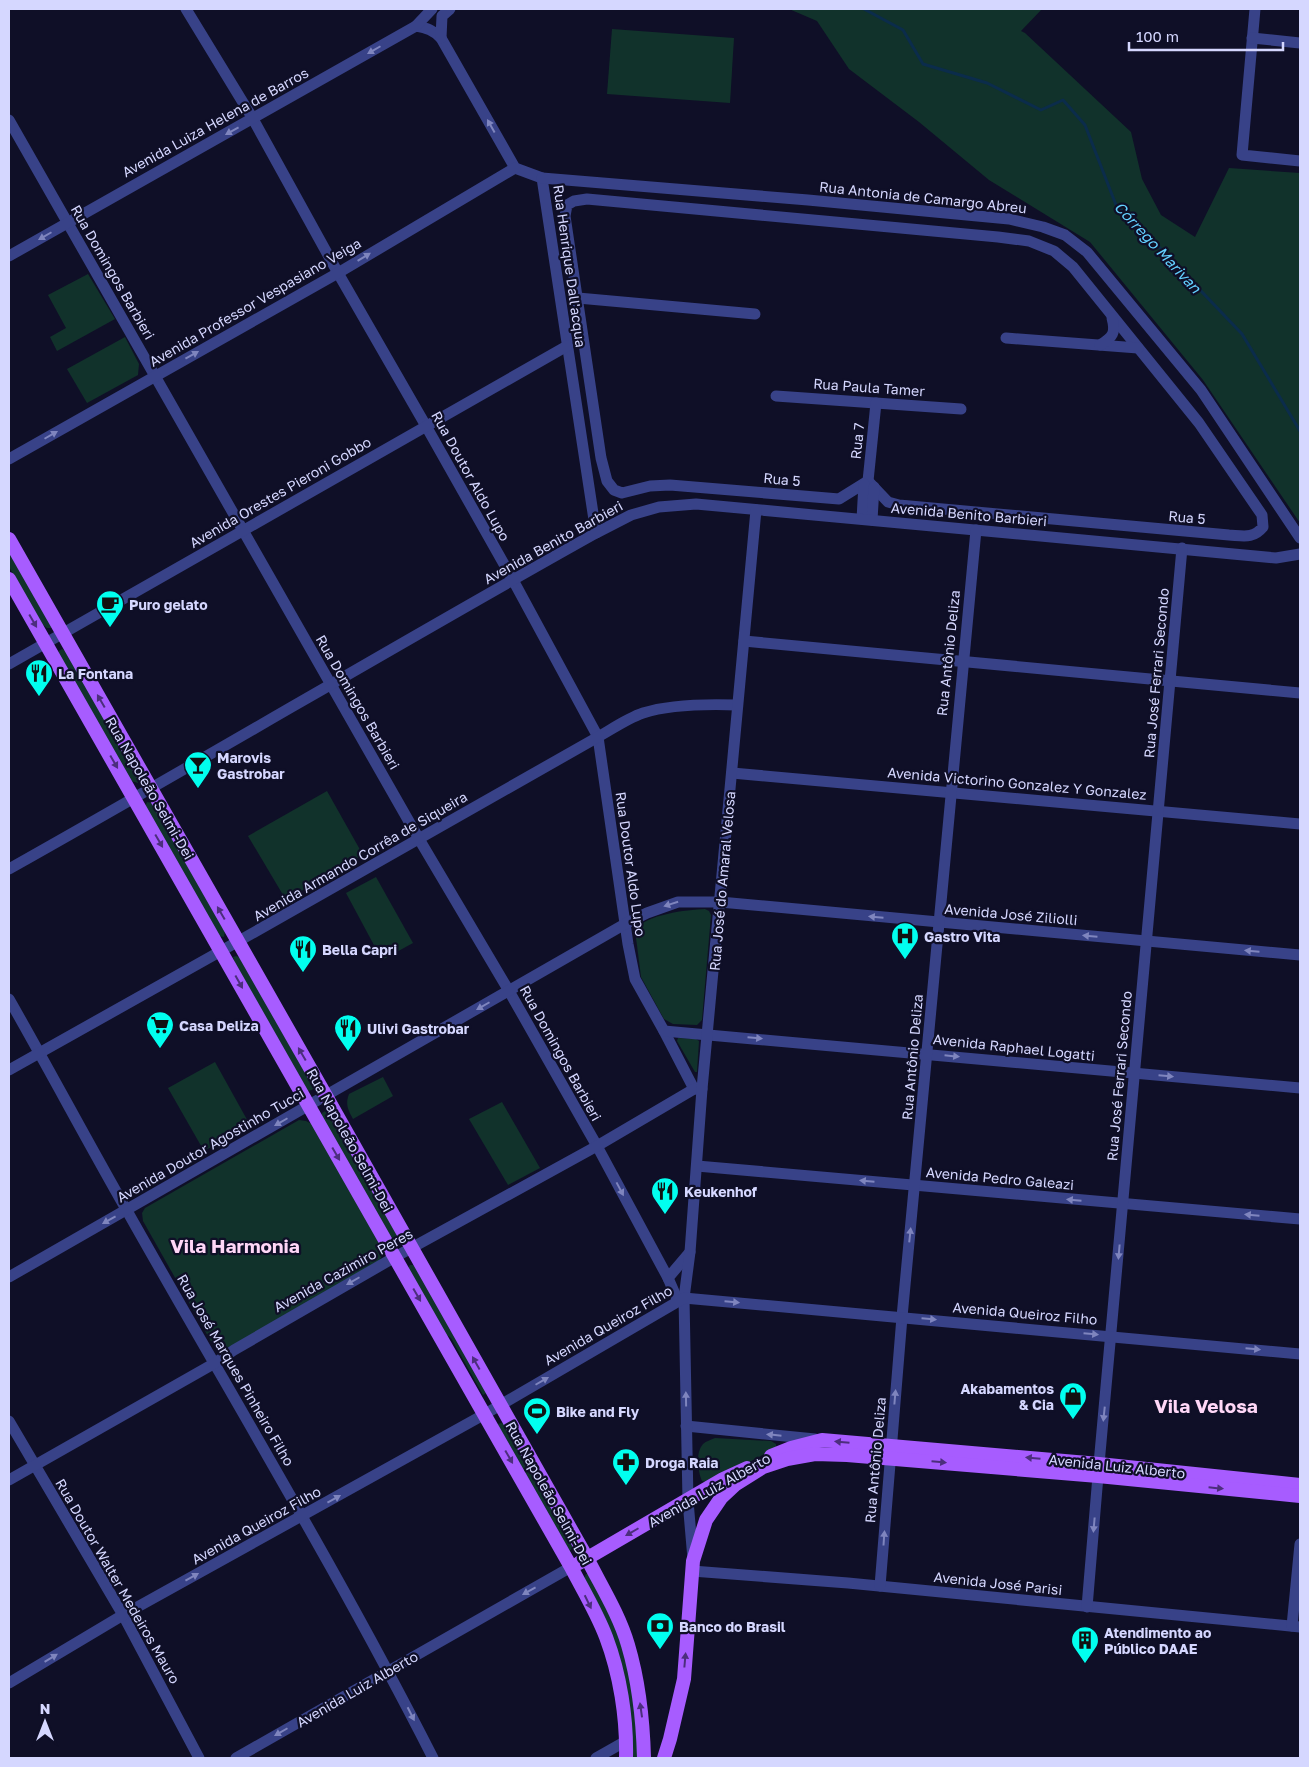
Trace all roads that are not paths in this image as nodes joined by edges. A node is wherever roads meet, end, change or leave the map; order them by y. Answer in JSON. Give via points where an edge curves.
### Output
{"nodes":[{"id":1,"x":186,"y":9,"type":"edge"},
{"id":2,"x":432,"y":9,"type":"edge"},
{"id":3,"x":450,"y":9,"type":"edge"},
{"id":4,"x":1255,"y":9,"type":"edge"},
{"id":5,"x":416,"y":26,"type":"junction"},
{"id":6,"x":441,"y":38,"type":"junction"},
{"id":7,"x":1252,"y":38,"type":"junction"},
{"id":8,"x":1300,"y":43,"type":"edge"},
{"id":9,"x":253,"y":119,"type":"junction"},
{"id":10,"x":9,"y":120,"type":"edge"},
{"id":11,"x":1300,"y":161,"type":"edge"},
{"id":12,"x":515,"y":168,"type":"junction"},
{"id":13,"x":542,"y":178,"type":"junction"},
{"id":14,"x":67,"y":223,"type":"junction"},
{"id":15,"x":9,"y":256,"type":"edge"},
{"id":16,"x":338,"y":273,"type":"junction"},
{"id":17,"x":578,"y":298,"type":"junction"},
{"id":18,"x":755,"y":314,"type":"dead end"},
{"id":19,"x":1111,"y":316,"type":"junction"},
{"id":20,"x":1006,"y":338,"type":"dead end"},
{"id":21,"x":1100,"y":345,"type":"junction"},
{"id":22,"x":567,"y":346,"type":"junction"},
{"id":23,"x":1138,"y":348,"type":"junction"},
{"id":24,"x":156,"y":376,"type":"junction"},
{"id":25,"x":776,"y":396,"type":"dead end"},
{"id":26,"x":876,"y":403,"type":"junction"},
{"id":27,"x":961,"y":409,"type":"dead end"},
{"id":28,"x":426,"y":426,"type":"junction"},
{"id":29,"x":9,"y":459,"type":"edge"},
{"id":30,"x":869,"y":484,"type":"junction"},
{"id":31,"x":756,"y":510,"type":"junction"},
{"id":32,"x":867,"y":520,"type":"junction"},
{"id":33,"x":976,"y":530,"type":"junction"},
{"id":34,"x":243,"y":531,"type":"junction"},
{"id":35,"x":596,"y":533,"type":"junction"},
{"id":36,"x":1300,"y":538,"type":"edge"},
{"id":37,"x":9,"y":539,"type":"edge"},
{"id":38,"x":1182,"y":548,"type":"junction"},
{"id":39,"x":1300,"y":554,"type":"edge"},
{"id":40,"x":9,"y":579,"type":"edge"},
{"id":41,"x":513,"y":580,"type":"junction"},
{"id":42,"x":62,"y":634,"type":"junction"},
{"id":43,"x":744,"y":641,"type":"junction"},
{"id":44,"x":46,"y":643,"type":"junction"},
{"id":45,"x":962,"y":662,"type":"junction"},
{"id":46,"x":9,"y":664,"type":"edge"},
{"id":47,"x":1171,"y":681,"type":"junction"},
{"id":48,"x":331,"y":684,"type":"junction"},
{"id":49,"x":1300,"y":693,"type":"edge"},
{"id":50,"x":737,"y":705,"type":"junction"},
{"id":51,"x":598,"y":737,"type":"junction"},
{"id":52,"x":732,"y":773,"type":"junction"},
{"id":53,"x":151,"y":789,"type":"junction"},
{"id":54,"x":950,"y":793,"type":"junction"},
{"id":55,"x":134,"y":799,"type":"junction"},
{"id":56,"x":1159,"y":810,"type":"junction"},
{"id":57,"x":1300,"y":824,"type":"edge"},
{"id":58,"x":419,"y":839,"type":"junction"},
{"id":59,"x":9,"y":869,"type":"edge"},
{"id":60,"x":720,"y":902,"type":"junction"},
{"id":61,"x":938,"y":923,"type":"junction"},
{"id":62,"x":625,"y":924,"type":"junction"},
{"id":63,"x":1147,"y":941,"type":"junction"},
{"id":64,"x":238,"y":942,"type":"junction"},
{"id":65,"x":221,"y":951,"type":"junction"},
{"id":66,"x":1300,"y":955,"type":"edge"},
{"id":67,"x":509,"y":991,"type":"junction"},
{"id":68,"x":9,"y":999,"type":"edge"},
{"id":69,"x":664,"y":1031,"type":"junction"},
{"id":70,"x":707,"y":1034,"type":"junction"},
{"id":71,"x":40,"y":1053,"type":"junction"},
{"id":72,"x":927,"y":1053,"type":"junction"},
{"id":73,"x":9,"y":1070,"type":"edge"},
{"id":74,"x":1134,"y":1073,"type":"junction"},
{"id":75,"x":1300,"y":1088,"type":"edge"},
{"id":76,"x":698,"y":1089,"type":"junction"},
{"id":77,"x":326,"y":1096,"type":"junction"},
{"id":78,"x":308,"y":1106,"type":"junction"},
{"id":79,"x":597,"y":1146,"type":"junction"},
{"id":80,"x":697,"y":1166,"type":"junction"},
{"id":81,"x":915,"y":1186,"type":"junction"},
{"id":82,"x":1123,"y":1204,"type":"junction"},
{"id":83,"x":126,"y":1210,"type":"junction"},
{"id":84,"x":1300,"y":1219,"type":"edge"},
{"id":85,"x":412,"y":1248,"type":"junction"},
{"id":86,"x":690,"y":1252,"type":"junction"},
{"id":87,"x":395,"y":1257,"type":"junction"},
{"id":88,"x":9,"y":1277,"type":"edge"},
{"id":89,"x":668,"y":1278,"type":"junction"},
{"id":90,"x":681,"y":1300,"type":"junction"},
{"id":91,"x":902,"y":1317,"type":"junction"},
{"id":92,"x":1111,"y":1336,"type":"junction"},
{"id":93,"x":1300,"y":1354,"type":"edge"},
{"id":94,"x":215,"y":1363,"type":"junction"},
{"id":95,"x":500,"y":1406,"type":"junction"},
{"id":96,"x":484,"y":1414,"type":"junction"},
{"id":97,"x":9,"y":1421,"type":"edge"},
{"id":98,"x":686,"y":1426,"type":"junction"},
{"id":99,"x":822,"y":1440,"type":"junction"},
{"id":100,"x":891,"y":1452,"type":"junction"},
{"id":101,"x":35,"y":1466,"type":"junction"},
{"id":102,"x":1098,"y":1470,"type":"junction"},
{"id":103,"x":9,"y":1480,"type":"edge"},
{"id":104,"x":1300,"y":1485,"type":"edge"},
{"id":105,"x":1300,"y":1496,"type":"edge"},
{"id":106,"x":688,"y":1500,"type":"junction"},
{"id":107,"x":302,"y":1516,"type":"junction"},
{"id":108,"x":706,"y":1520,"type":"joint"},
{"id":109,"x":1300,"y":1544,"type":"edge"},
{"id":110,"x":587,"y":1558,"type":"junction"},
{"id":111,"x":692,"y":1566,"type":"junction"},
{"id":112,"x":571,"y":1567,"type":"junction"},
{"id":113,"x":880,"y":1586,"type":"junction"},
{"id":114,"x":1087,"y":1607,"type":"junction"},
{"id":115,"x":123,"y":1615,"type":"junction"},
{"id":116,"x":1296,"y":1626,"type":"edge"},
{"id":117,"x":388,"y":1671,"type":"junction"},
{"id":118,"x":9,"y":1683,"type":"edge"},
{"id":119,"x":626,"y":1742,"type":"junction"},
{"id":120,"x":199,"y":1758,"type":"edge"},
{"id":121,"x":236,"y":1758,"type":"edge"},
{"id":122,"x":433,"y":1758,"type":"edge"},
{"id":123,"x":596,"y":1758,"type":"edge"},
{"id":124,"x":626,"y":1758,"type":"edge"},
{"id":125,"x":644,"y":1758,"type":"edge"},
{"id":126,"x":664,"y":1758,"type":"edge"}],
"edges":[{"from":1,"to":9,"type":"street","name":"Rua Doutor Aldo Lupo"},
{"from":2,"to":5,"type":"street","name":"Avenida Luiza Helena de Barros"},
{"from":3,"to":6,"type":"street","via":[[442,16]]},
{"from":4,"to":7,"type":"street"},
{"from":5,"to":6,"type":"street","via":[[434,31]]},
{"from":5,"to":9,"type":"street","name":"Avenida Luiza Helena de Barros","one_way":true},
{"from":12,"to":6,"type":"street","one_way":true},
{"from":7,"to":8,"type":"street"},
{"from":7,"to":11,"type":"street","via":[[1242,155]]},
{"from":9,"to":14,"type":"street","name":"Avenida Luiza Helena de Barros","one_way":true},
{"from":9,"to":16,"type":"street","name":"Rua Doutor Aldo Lupo"},
{"from":10,"to":14,"type":"street","name":"Rua Domingos Barbieri"},
{"from":12,"to":13,"type":"street","name":"Rua Henrique Dall'acqua"},
{"from":16,"to":12,"type":"street","name":"Avenida Professor Vespasiano Veiga","one_way":true},
{"from":13,"to":22,"type":"street","name":"Rua Henrique Dall'acqua"},
{"from":13,"to":36,"type":"street","name":"Rua Antonia de Camargo Abreu","via":[[1009,219],[1065,235],[1087,252],[1201,390]]},
{"from":14,"to":15,"type":"street","name":"Avenida Luiza Helena de Barros","one_way":true},
{"from":14,"to":24,"type":"street","name":"Rua Domingos Barbieri"},
{"from":24,"to":16,"type":"street","name":"Avenida Professor Vespasiano Veiga","one_way":true},
{"from":16,"to":28,"type":"street","name":"Rua Doutor Aldo Lupo"},
{"from":17,"to":18,"type":"street"},
{"from":17,"to":19,"type":"street","name":"Rua 5","via":[[565,216],[567,205],[587,199],[1029,241],[1054,251],[1073,267]]},
{"from":17,"to":30,"type":"street","name":"Rua 5","via":[[601,458],[607,481],[614,490],[622,494],[650,486],[670,485],[839,499]]},
{"from":19,"to":21,"type":"street","via":[[1115,328],[1110,338]]},
{"from":19,"to":23,"type":"street","name":"Rua 5"},
{"from":20,"to":21,"type":"street"},
{"from":21,"to":23,"type":"street"},
{"from":22,"to":28,"type":"street","name":"Avenida Orestes Pieroni Gobbo"},
{"from":22,"to":35,"type":"street","name":"Rua Henrique Dall'acqua"},
{"from":23,"to":30,"type":"street","name":"Rua 5","via":[[1199,422],[1262,515],[1263,527],[1257,534],[1229,535],[899,505],[888,502]]},
{"from":29,"to":24,"type":"street","name":"Avenida Professor Vespasiano Veiga","one_way":true},
{"from":24,"to":34,"type":"street","name":"Rua Domingos Barbieri"},
{"from":25,"to":26,"type":"street","name":"Rua Paula Tamer"},
{"from":26,"to":27,"type":"street","name":"Rua Paula Tamer"},
{"from":26,"to":30,"type":"street","name":"Rua 7"},
{"from":28,"to":34,"type":"street","name":"Avenida Orestes Pieroni Gobbo"},
{"from":28,"to":41,"type":"street","name":"Rua Doutor Aldo Lupo"},
{"from":30,"to":32,"type":"street","name":"Rua 7"},
{"from":31,"to":32,"type":"street","name":"Avenida Benito Barbieri"},
{"from":31,"to":35,"type":"street","name":"Avenida Benito Barbieri","via":[[696,504],[659,507],[632,515]]},
{"from":31,"to":43,"type":"street","name":"Rua José do Amaral Velosa"},
{"from":32,"to":33,"type":"street","name":"Avenida Benito Barbieri"},
{"from":33,"to":38,"type":"street","name":"Avenida Benito Barbieri"},
{"from":33,"to":45,"type":"street","name":"Rua Antônio Deliza"},
{"from":34,"to":42,"type":"street","name":"Avenida Orestes Pieroni Gobbo"},
{"from":34,"to":48,"type":"street","name":"Rua Domingos Barbieri"},
{"from":35,"to":41,"type":"street","name":"Avenida Benito Barbieri"},
{"from":37,"to":42,"type":"main road","name":"Rua Napoleão Selmi-Dei"},
{"from":38,"to":39,"type":"street","name":"Avenida Benito Barbieri","via":[[1276,558]]},
{"from":38,"to":47,"type":"street","name":"Rua José Ferrari Secondo"},
{"from":40,"to":44,"type":"main road","name":"Rua Napoleão Selmi-Dei","one_way":true},
{"from":41,"to":48,"type":"street","name":"Avenida Benito Barbieri"},
{"from":41,"to":51,"type":"street","name":"Rua Doutor Aldo Lupo"},
{"from":42,"to":44,"type":"street","name":"Avenida Orestes Pieroni Gobbo"},
{"from":53,"to":42,"type":"main road","name":"Rua Napoleão Selmi-Dei","one_way":true},
{"from":43,"to":45,"type":"street"},
{"from":43,"to":50,"type":"street","name":"Rua José do Amaral Velosa"},
{"from":44,"to":46,"type":"street","name":"Avenida Orestes Pieroni Gobbo"},
{"from":44,"to":55,"type":"main road","name":"Rua Napoleão Selmi-Dei","one_way":true},
{"from":45,"to":47,"type":"street"},
{"from":45,"to":54,"type":"street","name":"Rua Antônio Deliza"},
{"from":47,"to":49,"type":"street"},
{"from":47,"to":56,"type":"street","name":"Rua José Ferrari Secondo"},
{"from":48,"to":53,"type":"street","name":"Avenida Benito Barbieri"},
{"from":48,"to":58,"type":"street","name":"Rua Domingos Barbieri"},
{"from":50,"to":51,"type":"street","name":"Avenida Armando Corrêa de Siqueira","via":[[678,707],[643,713]]},
{"from":50,"to":52,"type":"street","name":"Rua José do Amaral Velosa"},
{"from":51,"to":58,"type":"street","name":"Avenida Armando Corrêa de Siqueira"},
{"from":51,"to":62,"type":"street","name":"Rua Doutor Aldo Lupo"},
{"from":52,"to":54,"type":"street","name":"Avenida Victorino Gonzalez Y Gonzalez"},
{"from":52,"to":60,"type":"street","name":"Rua José do Amaral Velosa"},
{"from":53,"to":55,"type":"street","name":"Avenida Benito Barbieri"},
{"from":64,"to":53,"type":"main road","name":"Rua Napoleão Selmi-Dei","one_way":true},
{"from":54,"to":56,"type":"street","name":"Avenida Victorino Gonzalez Y Gonzalez"},
{"from":54,"to":61,"type":"street","name":"Rua Antônio Deliza"},
{"from":55,"to":59,"type":"street","name":"Avenida Benito Barbieri"},
{"from":55,"to":65,"type":"main road","name":"Rua Napoleão Selmi-Dei","one_way":true},
{"from":56,"to":57,"type":"street","name":"Avenida Victorino Gonzalez Y Gonzalez"},
{"from":56,"to":63,"type":"street","name":"Rua José Ferrari Secondo"},
{"from":58,"to":64,"type":"street","name":"Avenida Armando Corrêa de Siqueira"},
{"from":58,"to":67,"type":"street","name":"Rua Domingos Barbieri"},
{"from":61,"to":60,"type":"street","name":"Avenida José Ziliolli","one_way":true},
{"from":60,"to":62,"type":"street","name":"Avenida Doutor Agostinho Tucci","one_way":true,"via":[[678,902]]},
{"from":60,"to":70,"type":"street","name":"Rua José do Amaral Velosa"},
{"from":63,"to":61,"type":"street","name":"Avenida José Ziliolli","one_way":true},
{"from":61,"to":72,"type":"street","name":"Rua Antônio Deliza"},
{"from":62,"to":67,"type":"street","name":"Avenida Doutor Agostinho Tucci"},
{"from":62,"to":69,"type":"street","name":"Rua Doutor Aldo Lupo","via":[[635,979]]},
{"from":66,"to":63,"type":"street","name":"Avenida José Ziliolli","one_way":true},
{"from":63,"to":74,"type":"street","name":"Rua José Ferrari Secondo"},
{"from":64,"to":65,"type":"street","name":"Avenida Armando Corrêa de Siqueira"},
{"from":77,"to":64,"type":"main road","name":"Rua Napoleão Selmi-Dei","one_way":true},
{"from":65,"to":71,"type":"street","name":"Avenida Armando Corrêa de Siqueira"},
{"from":65,"to":78,"type":"main road","name":"Rua Napoleão Selmi-Dei","one_way":true},
{"from":67,"to":77,"type":"street","name":"Avenida Doutor Agostinho Tucci","one_way":true},
{"from":67,"to":79,"type":"street","name":"Rua Domingos Barbieri"},
{"from":68,"to":71,"type":"street","name":"Rua José Marques Pinheiro Filho"},
{"from":69,"to":70,"type":"street","name":"Avenida Raphael Logatti"},
{"from":69,"to":76,"type":"street","name":"Rua Doutor Aldo Lupo"},
{"from":70,"to":72,"type":"street","name":"Avenida Raphael Logatti","one_way":true},
{"from":70,"to":76,"type":"street","name":"Rua José do Amaral Velosa"},
{"from":71,"to":73,"type":"street","name":"Avenida Armando Corrêa de Siqueira"},
{"from":71,"to":83,"type":"street","name":"Rua José Marques Pinheiro Filho"},
{"from":72,"to":74,"type":"street","name":"Avenida Raphael Logatti","one_way":true},
{"from":72,"to":81,"type":"street","name":"Rua Antônio Deliza"},
{"from":74,"to":75,"type":"street","name":"Avenida Raphael Logatti","one_way":true},
{"from":74,"to":82,"type":"street","name":"Rua José Ferrari Secondo"},
{"from":76,"to":79,"type":"street","name":"Avenida Cazimiro Peres"},
{"from":76,"to":80,"type":"street","name":"Rua José do Amaral Velosa"},
{"from":77,"to":78,"type":"street","name":"Avenida Doutor Agostinho Tucci"},
{"from":77,"to":85,"type":"main road","name":"Rua Napoleão Selmi-Dei"},
{"from":78,"to":83,"type":"street","name":"Avenida Doutor Agostinho Tucci","one_way":true},
{"from":78,"to":87,"type":"main road","name":"Rua Napoleão Selmi-Dei","one_way":true},
{"from":79,"to":85,"type":"street","name":"Avenida Cazimiro Peres"},
{"from":79,"to":89,"type":"street","name":"Rua Domingos Barbieri","one_way":true},
{"from":81,"to":80,"type":"street","name":"Avenida Pedro Galeazi","one_way":true},
{"from":80,"to":86,"type":"street","name":"Rua José do Amaral Velosa"},
{"from":82,"to":81,"type":"street","name":"Avenida Pedro Galeazi","one_way":true},
{"from":91,"to":81,"type":"street","name":"Rua Antônio Deliza","one_way":true},
{"from":84,"to":82,"type":"street","name":"Avenida Pedro Galeazi","one_way":true},
{"from":82,"to":92,"type":"street","name":"Rua José Ferrari Secondo","one_way":true},
{"from":83,"to":88,"type":"street","name":"Avenida Doutor Agostinho Tucci","one_way":true},
{"from":83,"to":94,"type":"street","name":"Rua José Marques Pinheiro Filho"},
{"from":85,"to":87,"type":"street","name":"Avenida Cazimiro Peres"},
{"from":95,"to":85,"type":"main road","name":"Rua Napoleão Selmi-Dei","one_way":true},
{"from":86,"to":89,"type":"street"},
{"from":86,"to":90,"type":"street","name":"Rua José do Amaral Velosa"},
{"from":87,"to":94,"type":"street","name":"Avenida Cazimiro Peres","one_way":true},
{"from":87,"to":96,"type":"main road","name":"Rua Napoleão Selmi-Dei","one_way":true},
{"from":89,"to":90,"type":"street","name":"Rua Domingos Barbieri"},
{"from":90,"to":91,"type":"street","name":"Avenida Queiroz Filho","one_way":true},
{"from":95,"to":90,"type":"street","name":"Avenida Queiroz Filho","one_way":true},
{"from":98,"to":90,"type":"street","name":"Rua José do Amaral Velosa","one_way":true},
{"from":91,"to":92,"type":"street","name":"Avenida Queiroz Filho","one_way":true},
{"from":100,"to":91,"type":"street","name":"Rua Antônio Deliza","one_way":true},
{"from":92,"to":93,"type":"street","name":"Avenida Queiroz Filho","one_way":true},
{"from":92,"to":102,"type":"street","name":"Rua José Ferrari Secondo","one_way":true},
{"from":94,"to":101,"type":"street","name":"Avenida Cazimiro Peres"},
{"from":94,"to":107,"type":"street","name":"Rua José Marques Pinheiro Filho"},
{"from":95,"to":96,"type":"street","name":"Avenida Queiroz Filho"},
{"from":95,"to":110,"type":"main road","name":"Rua Napoleão Selmi-Dei"},
{"from":107,"to":96,"type":"street","name":"Avenida Queiroz Filho","one_way":true},
{"from":96,"to":112,"type":"main road","name":"Rua Napoleão Selmi-Dei","one_way":true},
{"from":97,"to":101,"type":"street","name":"Rua Doutor Walter Medeiros Mauro"},
{"from":99,"to":98,"type":"street","one_way":true},
{"from":98,"to":106,"type":"street","name":"Rua José do Amaral Velosa"},
{"from":100,"to":99,"type":"main road","name":"Avenida Luiz Alberto","one_way":true},
{"from":99,"to":106,"type":"main road","name":"Avenida Luiz Alberto","via":[[771,1456]]},
{"from":100,"to":102,"type":"main road","name":"Avenida Luiz Alberto"},
{"from":100,"to":108,"type":"main road","name":"Avenida Luiz Alberto","via":[[815,1454],[762,1467],[721,1498]]},
{"from":113,"to":100,"type":"street","name":"Rua Antônio Deliza","one_way":true},
{"from":101,"to":103,"type":"street","name":"Avenida Cazimiro Peres"},
{"from":101,"to":115,"type":"street","name":"Rua Doutor Walter Medeiros Mauro"},
{"from":102,"to":104,"type":"main road","name":"Avenida Luiz Alberto"},
{"from":102,"to":105,"type":"main road","name":"Avenida Luiz Alberto","one_way":true},
{"from":102,"to":114,"type":"street","name":"Rua José Ferrari Secondo","one_way":true},
{"from":106,"to":110,"type":"main road","name":"Avenida Luiz Alberto","one_way":true},
{"from":106,"to":111,"type":"street","name":"Rua José do Amaral Velosa"},
{"from":115,"to":107,"type":"street","name":"Avenida Queiroz Filho","one_way":true},
{"from":107,"to":117,"type":"street","name":"Rua José Marques Pinheiro Filho"},
{"from":108,"to":111,"type":"main road","name":"Rua José do Amaral Velosa"},
{"from":109,"to":116,"type":"street"},
{"from":110,"to":112,"type":"main road","name":"Avenida Luiz Alberto"},
{"from":125,"to":110,"type":"main road","name":"Rua Napoleão Selmi-Dei","one_way":true,"via":[[643,1726],[628,1644],[616,1613]]},
{"from":111,"to":113,"type":"street","name":"Avenida José Parisi"},
{"from":126,"to":111,"type":"main road","name":"Rua José do Amaral Velosa","one_way":true,"via":[[684,1679]]},
{"from":112,"to":117,"type":"street","name":"Avenida Luiz Alberto","one_way":true},
{"from":112,"to":119,"type":"main road","name":"Rua Napoleão Selmi-Dei","one_way":true,"via":[[606,1637],[619,1686]]},
{"from":113,"to":114,"type":"street","name":"Avenida José Parisi"},
{"from":114,"to":116,"type":"street","name":"Avenida José Parisi"},
{"from":118,"to":115,"type":"street","name":"Avenida Queiroz Filho","one_way":true},
{"from":115,"to":120,"type":"street","name":"Rua Doutor Walter Medeiros Mauro"},
{"from":117,"to":121,"type":"street","name":"Avenida Luiz Alberto","one_way":true},
{"from":117,"to":122,"type":"street","name":"Rua José Marques Pinheiro Filho","one_way":true},
{"from":119,"to":123,"type":"street"},
{"from":119,"to":124,"type":"main road","name":"Rua Napoleão Selmi-Dei"}]}
